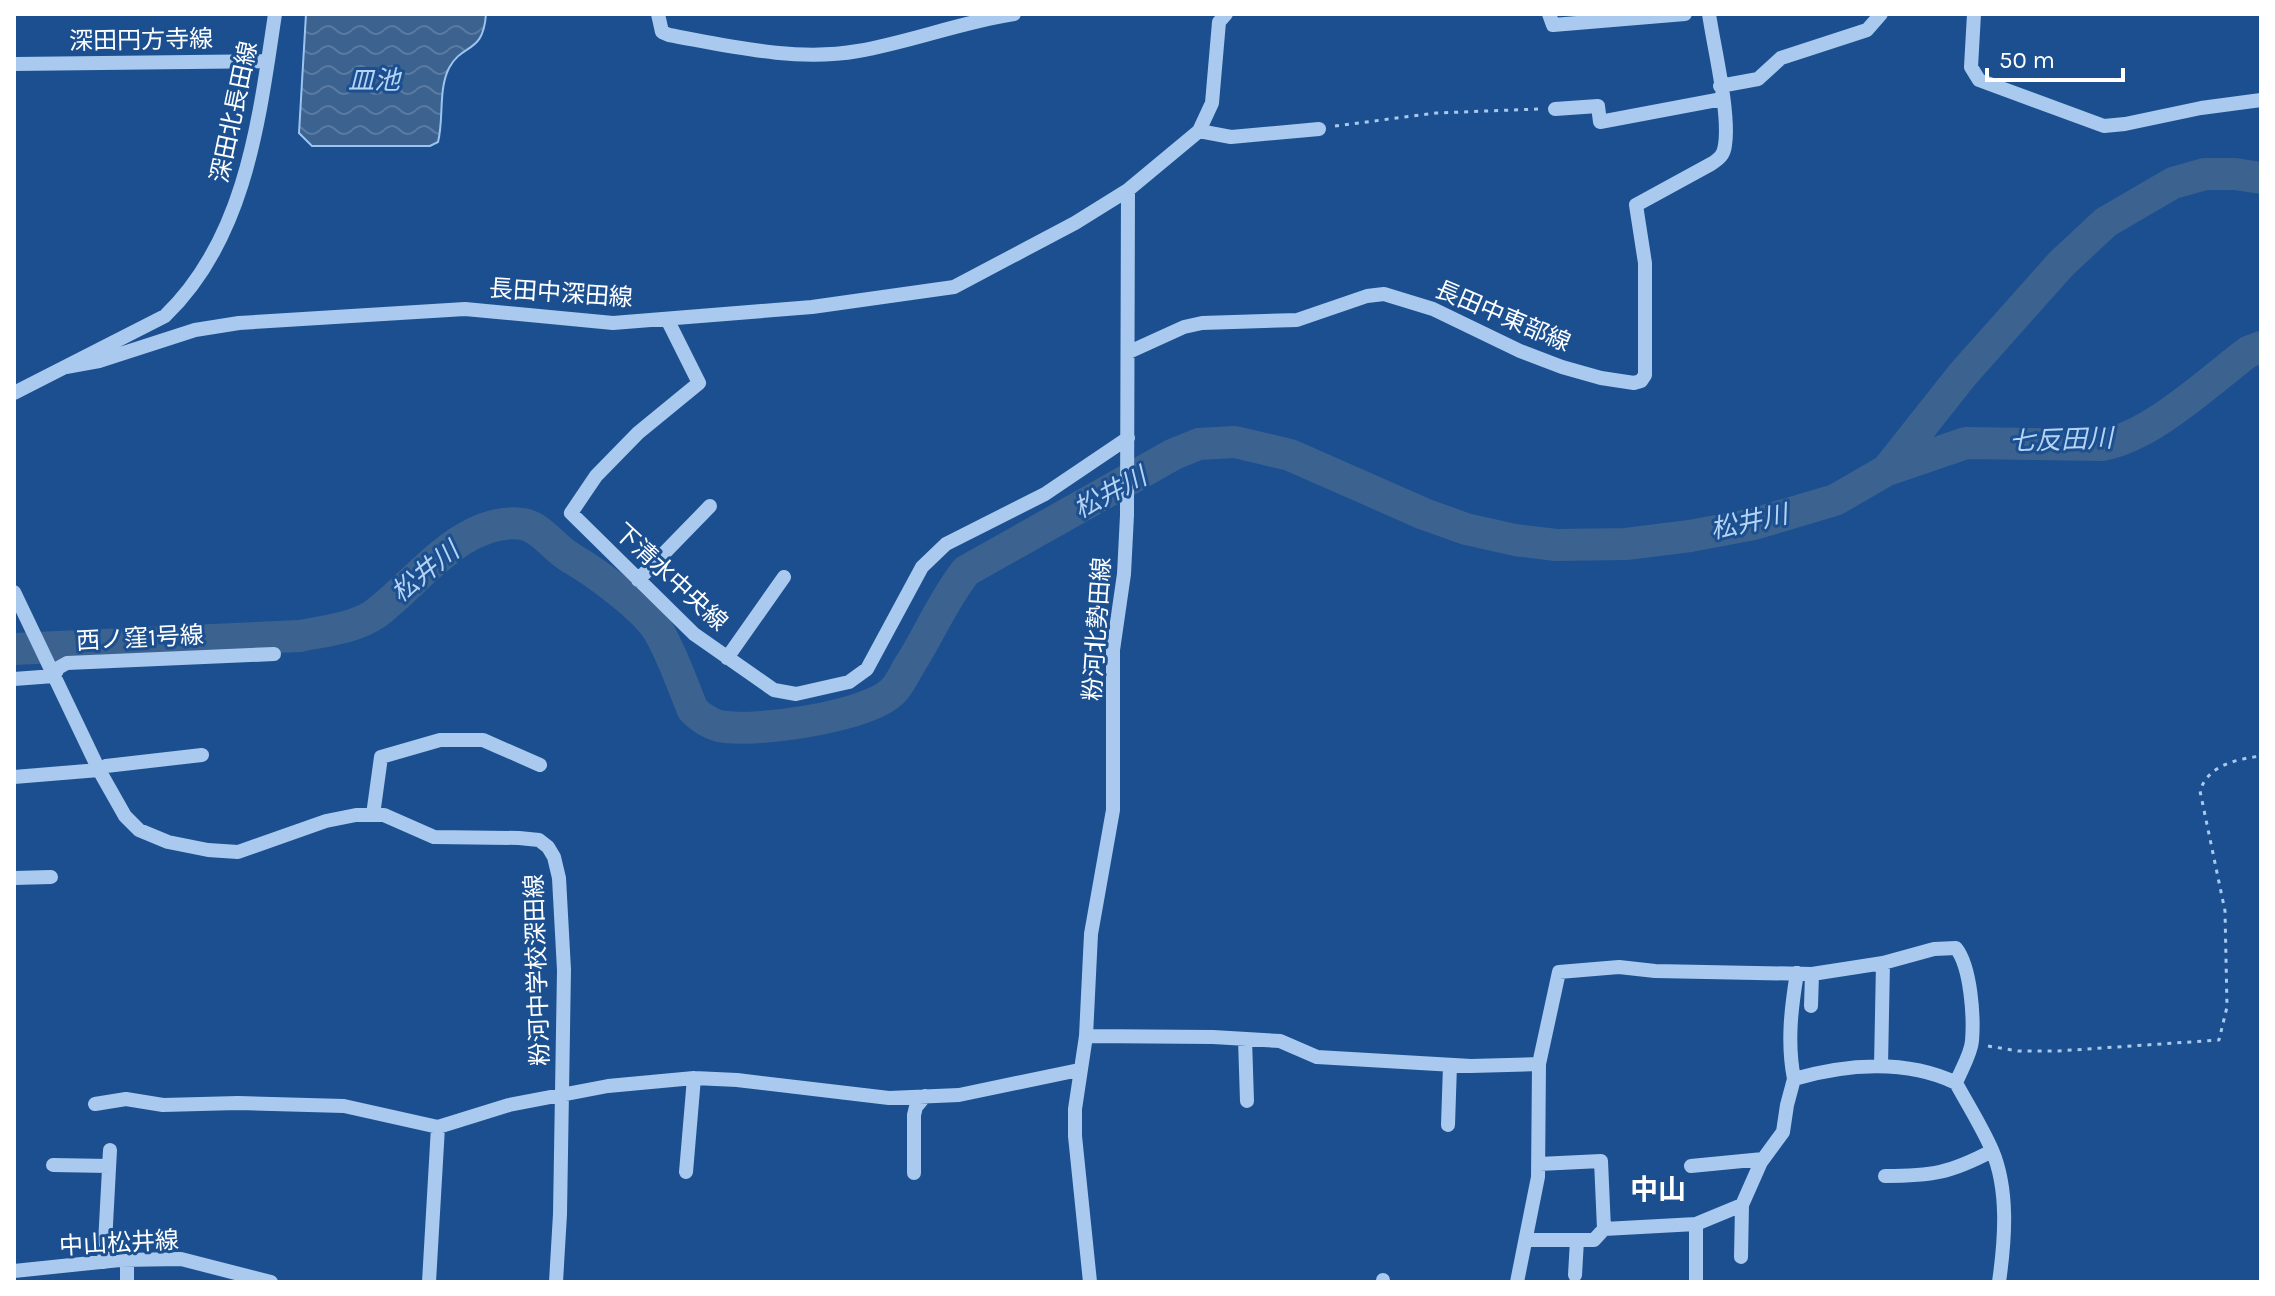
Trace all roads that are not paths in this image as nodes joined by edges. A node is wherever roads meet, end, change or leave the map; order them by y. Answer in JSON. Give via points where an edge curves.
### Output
{"nodes":[{"id":1,"x":275,"y":14,"type":"edge"},
{"id":2,"x":658,"y":14,"type":"edge"},
{"id":3,"x":1014,"y":14,"type":"edge"},
{"id":4,"x":1226,"y":14,"type":"edge"},
{"id":5,"x":1549,"y":14,"type":"edge"},
{"id":6,"x":1685,"y":14,"type":"edge"},
{"id":7,"x":1709,"y":14,"type":"edge"},
{"id":8,"x":1881,"y":14,"type":"edge"},
{"id":9,"x":1974,"y":14,"type":"edge"},
{"id":10,"x":268,"y":61,"type":"junction"},
{"id":11,"x":14,"y":64,"type":"edge"},
{"id":12,"x":1721,"y":92,"type":"junction"},
{"id":13,"x":2261,"y":100,"type":"edge"},
{"id":14,"x":1555,"y":109,"type":"road end"},
{"id":15,"x":1319,"y":129,"type":"road end"},
{"id":16,"x":1199,"y":131,"type":"junction"},
{"id":17,"x":1128,"y":190,"type":"junction"},
{"id":18,"x":667,"y":319,"type":"junction"},
{"id":19,"x":1129,"y":352,"type":"junction"},
{"id":20,"x":66,"y":367,"type":"junction"},
{"id":21,"x":14,"y":393,"type":"edge"},
{"id":22,"x":1128,"y":445,"type":"junction"},
{"id":23,"x":710,"y":506,"type":"dead end"},
{"id":24,"x":784,"y":577,"type":"dead end"},
{"id":25,"x":638,"y":580,"type":"junction"},
{"id":26,"x":14,"y":592,"type":"edge"},
{"id":27,"x":274,"y":654,"type":"dead end"},
{"id":28,"x":727,"y":658,"type":"junction"},
{"id":29,"x":54,"y":676,"type":"junction"},
{"id":30,"x":14,"y":679,"type":"edge"},
{"id":31,"x":202,"y":755,"type":"dead end"},
{"id":32,"x":540,"y":765,"type":"dead end"},
{"id":33,"x":99,"y":770,"type":"junction"},
{"id":34,"x":14,"y":777,"type":"edge"},
{"id":35,"x":373,"y":815,"type":"junction"},
{"id":36,"x":51,"y":877,"type":"dead end"},
{"id":37,"x":14,"y":878,"type":"edge"},
{"id":38,"x":1883,"y":963,"type":"junction"},
{"id":39,"x":1805,"y":974,"type":"junction"},
{"id":40,"x":1811,"y":1006,"type":"dead end"},
{"id":41,"x":1086,"y":1036,"type":"junction"},
{"id":42,"x":1245,"y":1039,"type":"junction"},
{"id":43,"x":1539,"y":1064,"type":"junction"},
{"id":44,"x":1450,"y":1065,"type":"junction"},
{"id":45,"x":1881,"y":1066,"type":"junction"},
{"id":46,"x":1079,"y":1070,"type":"junction"},
{"id":47,"x":694,"y":1078,"type":"junction"},
{"id":48,"x":1794,"y":1079,"type":"junction"},
{"id":49,"x":1956,"y":1083,"type":"junction"},
{"id":50,"x":563,"y":1096,"type":"junction"},
{"id":51,"x":925,"y":1096,"type":"junction"},
{"id":52,"x":1247,"y":1101,"type":"dead end"},
{"id":53,"x":95,"y":1104,"type":"dead end"},
{"id":54,"x":1448,"y":1125,"type":"dead end"},
{"id":55,"x":438,"y":1127,"type":"junction"},
{"id":56,"x":110,"y":1150,"type":"dead end"},
{"id":57,"x":1992,"y":1151,"type":"junction"},
{"id":58,"x":1763,"y":1159,"type":"junction"},
{"id":59,"x":1539,"y":1164,"type":"junction"},
{"id":60,"x":53,"y":1165,"type":"dead end"},
{"id":61,"x":109,"y":1166,"type":"junction"},
{"id":62,"x":1691,"y":1166,"type":"dead end"},
{"id":63,"x":686,"y":1172,"type":"dead end"},
{"id":64,"x":914,"y":1173,"type":"dead end"},
{"id":65,"x":1885,"y":1176,"type":"dead end"},
{"id":66,"x":1742,"y":1205,"type":"junction"},
{"id":67,"x":1696,"y":1224,"type":"junction"},
{"id":68,"x":1604,"y":1229,"type":"junction"},
{"id":69,"x":1526,"y":1240,"type":"junction"},
{"id":70,"x":1577,"y":1240,"type":"junction"},
{"id":71,"x":1741,"y":1257,"type":"dead end"},
{"id":72,"x":127,"y":1260,"type":"junction"},
{"id":73,"x":104,"y":1262,"type":"junction"},
{"id":74,"x":14,"y":1271,"type":"edge"},
{"id":75,"x":58,"y":1274,"type":"edge"},
{"id":76,"x":1575,"y":1275,"type":"dead end"},
{"id":77,"x":240,"y":1278,"type":"edge"},
{"id":78,"x":127,"y":1282,"type":"edge"},
{"id":79,"x":271,"y":1282,"type":"edge"},
{"id":80,"x":429,"y":1282,"type":"edge"},
{"id":81,"x":556,"y":1282,"type":"edge"},
{"id":82,"x":1090,"y":1282,"type":"edge"},
{"id":83,"x":1517,"y":1282,"type":"edge"},
{"id":84,"x":1696,"y":1282,"type":"edge"},
{"id":85,"x":1999,"y":1282,"type":"edge"}],
"edges":[{"from":1,"to":10,"type":"street","name":"深田北長田線"},
{"from":2,"to":3,"type":"street","via":[[662,32],[669,35],[817,53],[857,51]]},
{"from":4,"to":16,"type":"street","via":[[1219,22],[1212,103]]},
{"from":5,"to":6,"type":"street","via":[[1553,25]]},
{"from":7,"to":12,"type":"street","name":"長田中東部線"},
{"from":8,"to":12,"type":"street","via":[[1867,30],[1781,58],[1758,79]]},
{"from":9,"to":13,"type":"street","via":[[1971,67],[1979,80],[2104,126]]},
{"from":10,"to":11,"type":"street","name":"深田円方寺線"},
{"from":10,"to":20,"type":"street","name":"深田北長田線","via":[[258,126],[236,205],[183,299],[165,316]]},
{"from":12,"to":14,"type":"street","via":[[1600,122],[1598,106]]},
{"from":12,"to":19,"type":"street","name":"長田中東部線","via":[[1721,157],[1636,205],[1645,263],[1641,381],[1601,378],[1562,367],[1433,309],[1384,294],[1297,320],[1184,327]]},
{"from":15,"to":16,"type":"street","via":[[1231,137]]},
{"from":16,"to":17,"type":"street"},
{"from":17,"to":18,"type":"street","name":"長田中深田線","via":[[954,287],[812,307]]},
{"from":17,"to":19,"type":"street","name":"粉河北勢田線"},
{"from":18,"to":20,"type":"street","name":"長田中深田線","via":[[613,323],[465,309],[239,323],[195,330]]},
{"from":18,"to":25,"type":"street","name":"下清水中央線","via":[[699,383],[638,433],[596,476],[571,513]]},
{"from":19,"to":22,"type":"street","name":"粉河北勢田線"},
{"from":20,"to":21,"type":"street","name":"深田北長田線"},
{"from":22,"to":28,"type":"street","name":"下清水中央線","via":[[946,544],[922,567],[867,669],[849,682],[796,694],[774,690]]},
{"from":22,"to":41,"type":"street","name":"粉河北勢田線","via":[[1124,574],[1113,650],[1113,810],[1091,934]]},
{"from":23,"to":25,"type":"street"},
{"from":24,"to":28,"type":"street"},
{"from":25,"to":28,"type":"street","name":"下清水中央線"},
{"from":26,"to":29,"type":"street","name":"粉河中学校深田線"},
{"from":27,"to":29,"type":"street","name":"西ノ窪1号線","via":[[67,663]]},
{"from":29,"to":30,"type":"street","name":"西ノ窪1号線"},
{"from":29,"to":33,"type":"street","name":"粉河中学校深田線"},
{"from":31,"to":33,"type":"street"},
{"from":32,"to":35,"type":"street","via":[[483,740],[440,740],[381,757]]},
{"from":33,"to":34,"type":"street"},
{"from":33,"to":35,"type":"street","name":"粉河中学校深田線","via":[[139,830],[208,850],[238,852],[326,821]]},
{"from":35,"to":50,"type":"street","name":"粉河中学校深田線","via":[[434,837],[529,839],[548,847],[559,878]]},
{"from":36,"to":37,"type":"street"},
{"from":38,"to":39,"type":"street"},
{"from":38,"to":45,"type":"street"},
{"from":38,"to":49,"type":"street","via":[[1934,949],[1956,948],[1963,957],[1972,1044]]},
{"from":39,"to":40,"type":"street"},
{"from":39,"to":43,"type":"street","via":[[1619,967],[1559,972]]},
{"from":39,"to":48,"type":"street","via":[[1792,1002]]},
{"from":41,"to":42,"type":"street"},
{"from":41,"to":46,"type":"street","name":"粉河北勢田線"},
{"from":42,"to":44,"type":"street","via":[[1280,1041],[1317,1057]]},
{"from":42,"to":52,"type":"street"},
{"from":43,"to":44,"type":"street"},
{"from":43,"to":59,"type":"street"},
{"from":44,"to":54,"type":"street"},
{"from":45,"to":48,"type":"street"},
{"from":45,"to":49,"type":"street"},
{"from":46,"to":51,"type":"street","via":[[988,1091]]},
{"from":46,"to":82,"type":"street","name":"粉河北勢田線","via":[[1075,1136]]},
{"from":47,"to":50,"type":"street"},
{"from":47,"to":51,"type":"street","via":[[889,1098]]},
{"from":47,"to":63,"type":"street"},
{"from":48,"to":58,"type":"street","via":[[1783,1132]]},
{"from":49,"to":57,"type":"street"},
{"from":50,"to":55,"type":"street","via":[[509,1105]]},
{"from":50,"to":81,"type":"street","name":"粉河中学校深田線"},
{"from":51,"to":64,"type":"street","via":[[914,1115]]},
{"from":53,"to":55,"type":"street","via":[[126,1099],[163,1105],[344,1106]]},
{"from":55,"to":80,"type":"street"},
{"from":56,"to":61,"type":"street"},
{"from":57,"to":65,"type":"street","via":[[1939,1174]]},
{"from":57,"to":85,"type":"street","via":[[2004,1207]]},
{"from":58,"to":62,"type":"street"},
{"from":58,"to":66,"type":"street"},
{"from":59,"to":68,"type":"street","via":[[1601,1161]]},
{"from":59,"to":69,"type":"street"},
{"from":60,"to":61,"type":"street"},
{"from":61,"to":73,"type":"street"},
{"from":66,"to":67,"type":"street"},
{"from":66,"to":71,"type":"street"},
{"from":67,"to":68,"type":"street"},
{"from":67,"to":84,"type":"street"},
{"from":68,"to":70,"type":"street","via":[[1594,1240]]},
{"from":69,"to":70,"type":"street"},
{"from":69,"to":83,"type":"street"},
{"from":70,"to":76,"type":"street"},
{"from":72,"to":73,"type":"street","name":"中山松井線"},
{"from":72,"to":77,"type":"street","name":"中山松井線","via":[[181,1259]]},
{"from":72,"to":78,"type":"street"},
{"from":73,"to":75,"type":"street","name":"中山松井線"},
{"from":74,"to":75,"type":"street","name":"中山松井線"},
{"from":77,"to":79,"type":"street","name":"中山松井線"}]}
